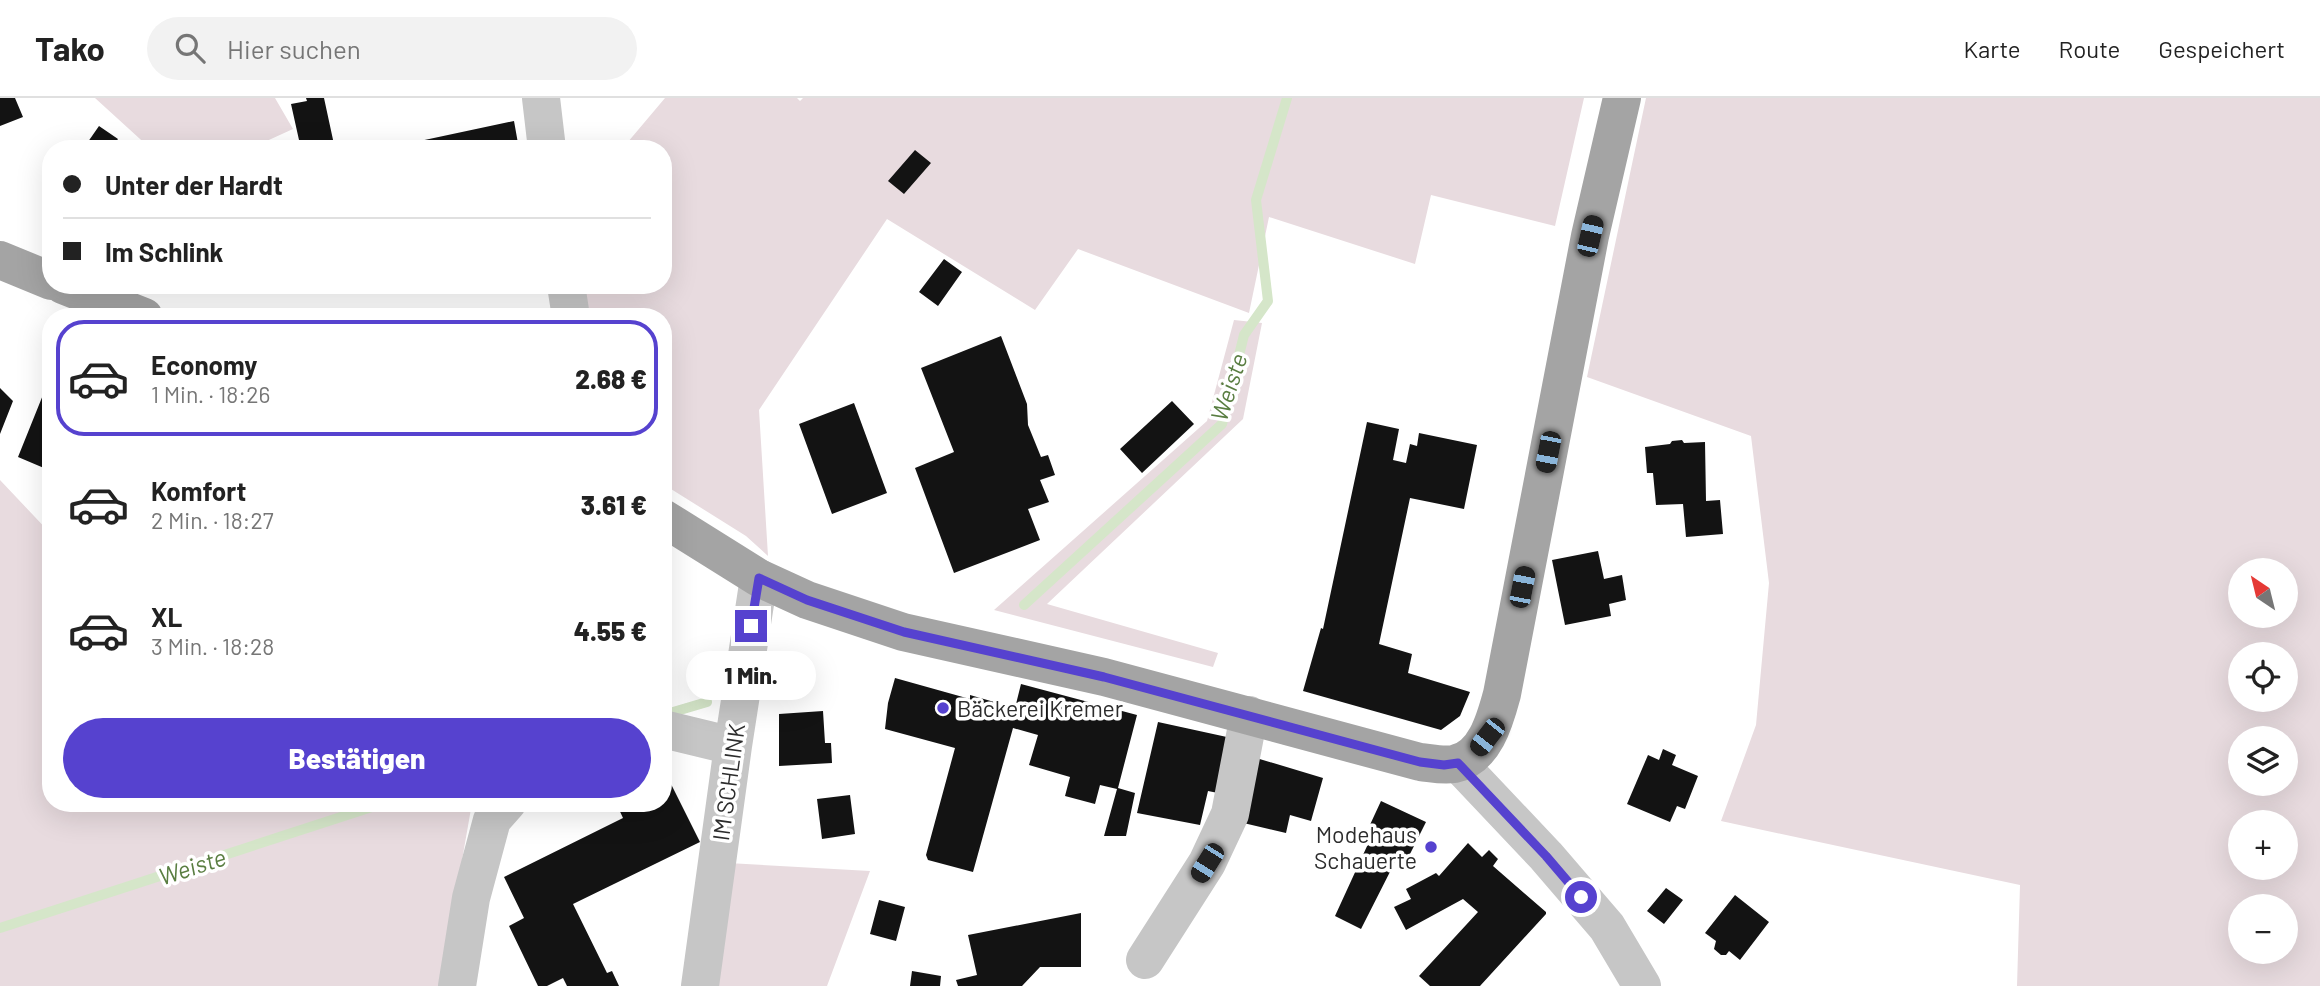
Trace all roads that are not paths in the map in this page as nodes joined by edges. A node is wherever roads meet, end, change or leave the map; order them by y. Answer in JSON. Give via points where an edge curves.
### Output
{"nodes":[{"id":1,"x":541,"y":98,"type":"edge"},
{"id":2,"x":1622,"y":98,"type":"edge"},
{"id":3,"x":546,"y":140,"type":"edge"},
{"id":4,"x":0,"y":260,"type":"edge"},
{"id":5,"x":42,"y":277,"type":"edge"},
{"id":6,"x":86,"y":294,"type":"edge"},
{"id":7,"x":121,"y":308,"type":"edge"},
{"id":8,"x":672,"y":524,"type":"edge"},
{"id":9,"x":759,"y":578,"type":"junction"},
{"id":10,"x":1250,"y":715,"type":"junction"},
{"id":11,"x":672,"y":731,"type":"edge"},
{"id":12,"x":733,"y":746,"type":"junction"},
{"id":13,"x":1458,"y":763,"type":"junction"},
{"id":14,"x":499,"y":812,"type":"edge"},
{"id":15,"x":1145,"y":960,"type":"dead end"},
{"id":16,"x":457,"y":986,"type":"edge"},
{"id":17,"x":701,"y":986,"type":"edge"},
{"id":18,"x":1642,"y":986,"type":"edge"}],
"edges":[{"from":1,"to":3,"type":"street"},
{"from":2,"to":13,"type":"main road","via":[[1590,236],[1502,694],[1487,737],[1474,754]]},
{"from":4,"to":5,"type":"main road"},
{"from":6,"to":7,"type":"main road"},
{"from":8,"to":9,"type":"main road"},
{"from":9,"to":10,"type":"main road","via":[[807,600],[904,632]]},
{"from":9,"to":12,"type":"street","name":"IM SCHLINK"},
{"from":10,"to":13,"type":"main road","via":[[1420,762]]},
{"from":10,"to":15,"type":"street","via":[[1230,814],[1207,863]]},
{"from":11,"to":12,"type":"street"},
{"from":12,"to":17,"type":"street","name":"IM SCHLINK"},
{"from":13,"to":18,"type":"street","via":[[1607,927]]},
{"from":14,"to":16,"type":"street","via":[[492,820],[471,898]]}]}
